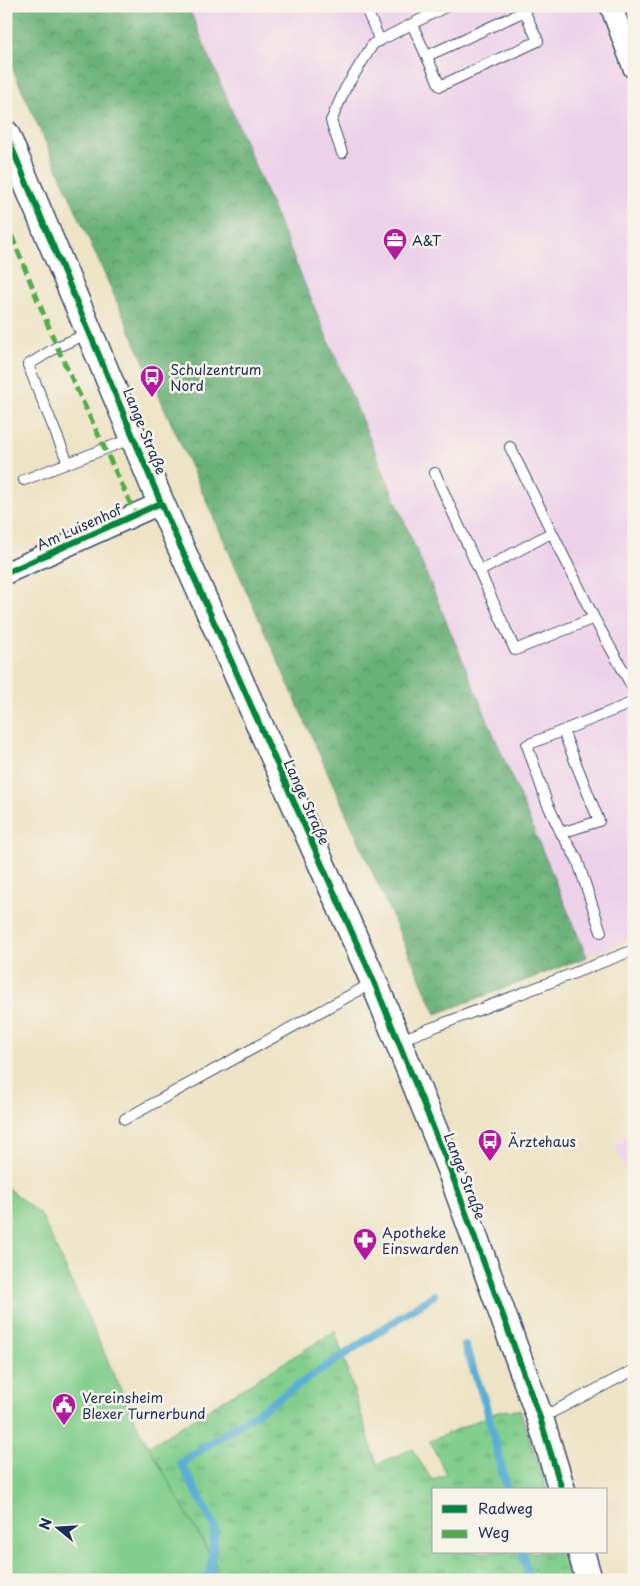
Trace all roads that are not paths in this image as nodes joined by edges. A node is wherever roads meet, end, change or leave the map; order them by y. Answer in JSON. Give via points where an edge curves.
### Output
{"nodes":[{"id":1,"x":365,"y":6,"type":"edge"},
{"id":2,"x":447,"y":6,"type":"edge"},
{"id":3,"x":611,"y":6,"type":"edge"},
{"id":4,"x":524,"y":9,"type":"edge"},
{"id":5,"x":412,"y":24,"type":"junction"},
{"id":6,"x":380,"y":41,"type":"junction"},
{"id":7,"x":426,"y":56,"type":"junction"},
{"id":8,"x":634,"y":68,"type":"edge"},
{"id":9,"x":6,"y":134,"type":"edge"},
{"id":10,"x":342,"y":153,"type":"dead end"},
{"id":11,"x":91,"y":332,"type":"junction"},
{"id":12,"x":134,"y":437,"type":"junction"},
{"id":13,"x":510,"y":447,"type":"dead end"},
{"id":14,"x":68,"y":463,"type":"junction"},
{"id":15,"x":436,"y":473,"type":"dead end"},
{"id":16,"x":24,"y":480,"type":"dead end"},
{"id":17,"x":161,"y":504,"type":"junction"},
{"id":18,"x":551,"y":532,"type":"junction"},
{"id":19,"x":480,"y":571,"type":"junction"},
{"id":20,"x":6,"y":573,"type":"edge"},
{"id":21,"x":594,"y":618,"type":"junction"},
{"id":22,"x":634,"y":690,"type":"edge"},
{"id":23,"x":634,"y":702,"type":"edge"},
{"id":24,"x":563,"y":731,"type":"junction"},
{"id":25,"x":561,"y":833,"type":"junction"},
{"id":26,"x":601,"y":932,"type":"dead end"},
{"id":27,"x":634,"y":950,"type":"edge"},
{"id":28,"x":374,"y":982,"type":"junction"},
{"id":29,"x":397,"y":1042,"type":"junction"},
{"id":30,"x":125,"y":1119,"type":"dead end"},
{"id":31,"x":634,"y":1370,"type":"edge"},
{"id":32,"x":540,"y":1418,"type":"junction"},
{"id":33,"x":561,"y":1488,"type":"edge"},
{"id":34,"x":582,"y":1554,"type":"edge"},
{"id":35,"x":589,"y":1580,"type":"edge"}],
"edges":[{"from":1,"to":6,"type":"lane"},
{"from":2,"to":5,"type":"lane"},
{"from":3,"to":8,"type":"street"},
{"from":4,"to":7,"type":"lane"},
{"from":4,"to":7,"type":"lane","via":[[538,42],[440,86]]},
{"from":5,"to":6,"type":"lane"},
{"from":5,"to":7,"type":"lane"},
{"from":6,"to":10,"type":"lane","via":[[373,44],[345,89],[331,120]]},
{"from":9,"to":11,"type":"street","name":"Lange Straße"},
{"from":11,"to":12,"type":"street","name":"Lange Straße"},
{"from":11,"to":14,"type":"lane","via":[[28,365]]},
{"from":12,"to":14,"type":"lane"},
{"from":12,"to":17,"type":"street","name":"Lange Straße"},
{"from":13,"to":18,"type":"lane"},
{"from":14,"to":16,"type":"lane"},
{"from":15,"to":19,"type":"lane"},
{"from":17,"to":20,"type":"street","name":"Am Luisenhof"},
{"from":17,"to":28,"type":"street","name":"Lange Straße"},
{"from":18,"to":19,"type":"lane"},
{"from":18,"to":21,"type":"lane"},
{"from":19,"to":21,"type":"lane","via":[[515,650]]},
{"from":21,"to":22,"type":"lane"},
{"from":23,"to":24,"type":"lane"},
{"from":24,"to":25,"type":"lane","via":[[527,745],[546,803]]},
{"from":24,"to":25,"type":"lane","via":[[599,821]]},
{"from":25,"to":26,"type":"lane","via":[[577,859]]},
{"from":27,"to":29,"type":"lane"},
{"from":28,"to":29,"type":"street","name":"Lange Straße"},
{"from":28,"to":30,"type":"lane"},
{"from":29,"to":32,"type":"street","name":"Lange Straße","via":[[450,1169]]},
{"from":31,"to":32,"type":"lane"},
{"from":32,"to":33,"type":"street","name":"Lange Straße"},
{"from":34,"to":35,"type":"street"}]}
